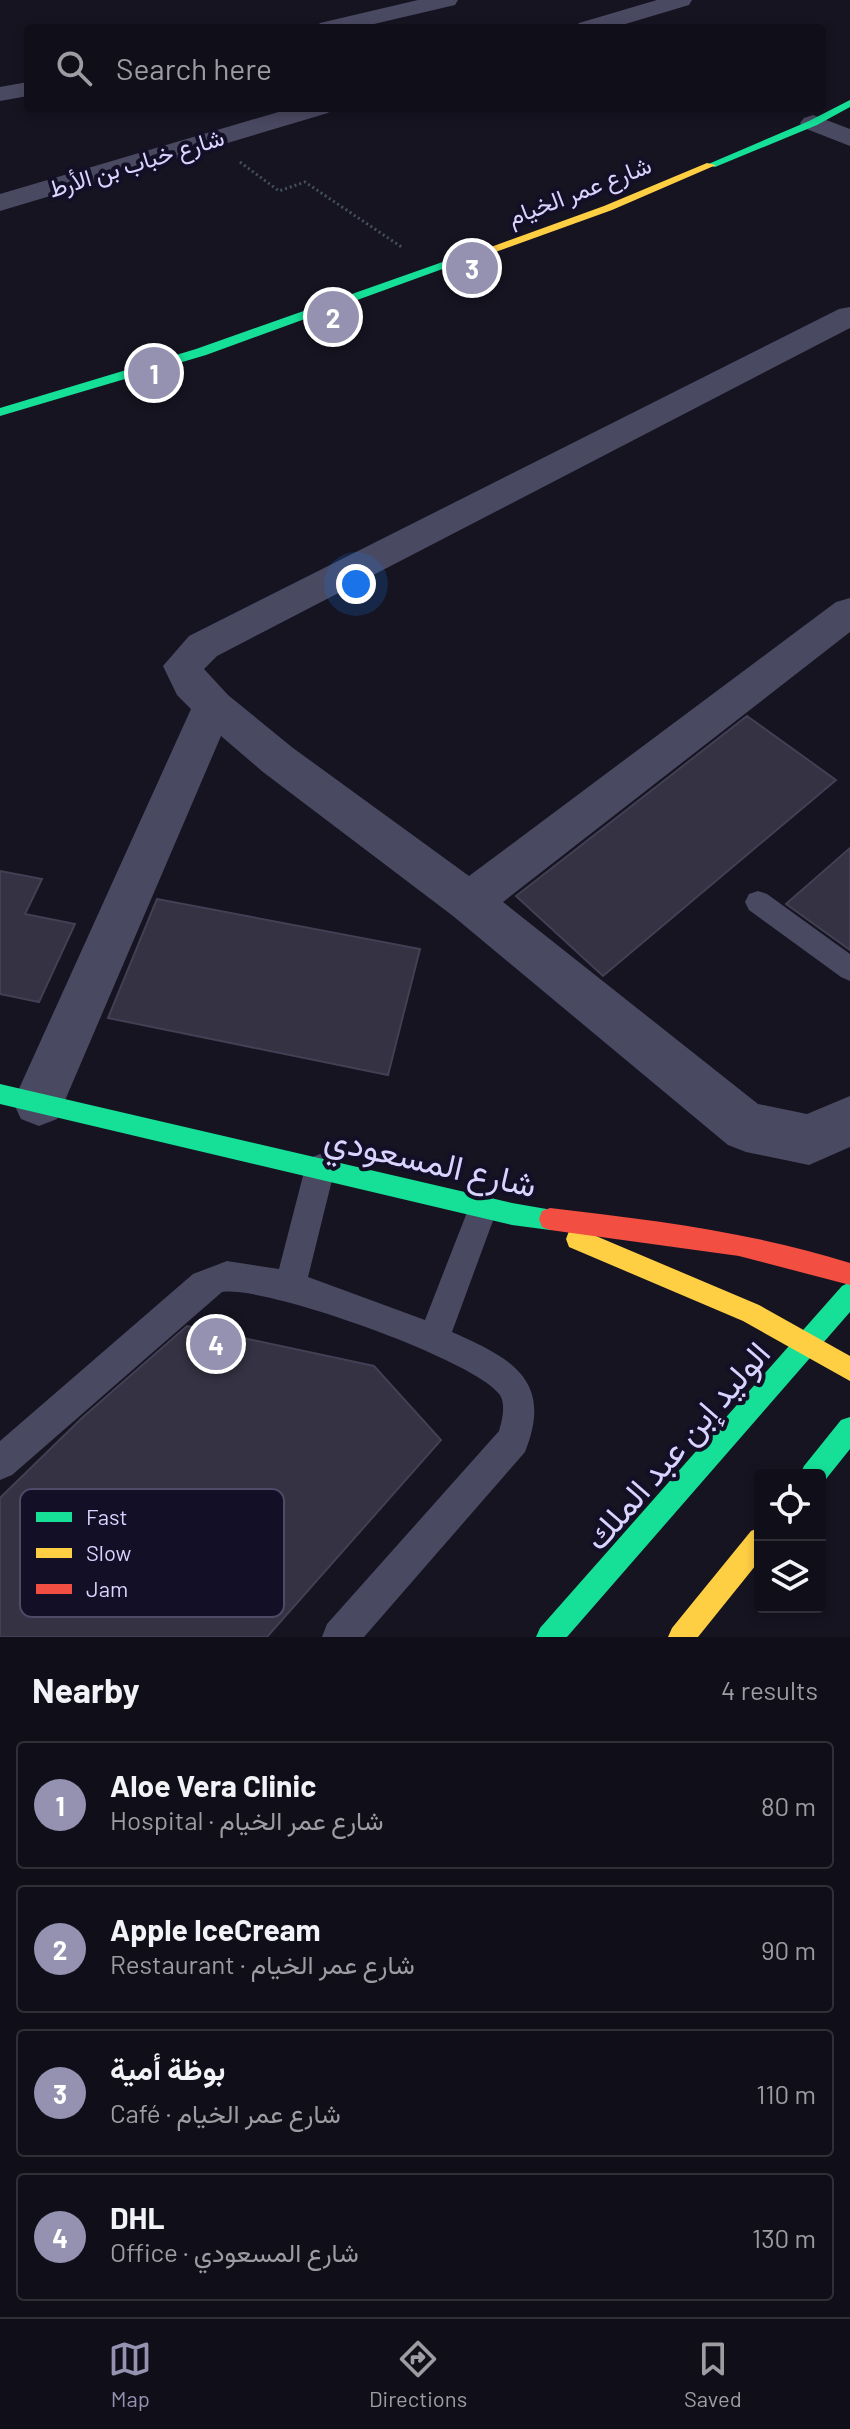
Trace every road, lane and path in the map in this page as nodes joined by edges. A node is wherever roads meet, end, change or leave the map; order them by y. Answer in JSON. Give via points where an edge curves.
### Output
{"nodes":[{"id":1,"x":447,"y":0,"type":"edge"},
{"id":2,"x":681,"y":0,"type":"edge"},
{"id":3,"x":345,"y":24,"type":"edge"},
{"id":4,"x":600,"y":24,"type":"edge"},
{"id":5,"x":24,"y":90,"type":"edge"},
{"id":6,"x":0,"y":94,"type":"edge"},
{"id":7,"x":850,"y":103,"type":"edge"},
{"id":8,"x":306,"y":112,"type":"edge"},
{"id":9,"x":813,"y":123,"type":"junction"},
{"id":10,"x":850,"y":138,"type":"edge"},
{"id":11,"x":210,"y":141,"type":"junction"},
{"id":12,"x":579,"y":198,"type":"dead end"},
{"id":13,"x":0,"y":203,"type":"edge"},
{"id":14,"x":416,"y":257,"type":"junction"},
{"id":15,"x":850,"y":316,"type":"edge"},
{"id":16,"x":0,"y":396,"type":"edge"},
{"id":17,"x":0,"y":412,"type":"edge"},
{"id":18,"x":850,"y":612,"type":"edge"},
{"id":19,"x":213,"y":706,"type":"junction"},
{"id":20,"x":469,"y":902,"type":"junction"},
{"id":21,"x":758,"y":902,"type":"dead end"},
{"id":22,"x":850,"y":969,"type":"edge"},
{"id":23,"x":20,"y":1098,"type":"edge"},
{"id":24,"x":850,"y":1121,"type":"edge"},
{"id":25,"x":320,"y":1168,"type":"junction"},
{"id":26,"x":498,"y":1210,"type":"junction"},
{"id":27,"x":850,"y":1274,"type":"edge"},
{"id":28,"x":290,"y":1287,"type":"junction"},
{"id":29,"x":850,"y":1294,"type":"edge"},
{"id":30,"x":434,"y":1338,"type":"junction"},
{"id":31,"x":809,"y":1342,"type":"junction"},
{"id":32,"x":850,"y":1369,"type":"edge"},
{"id":33,"x":850,"y":1429,"type":"edge"},
{"id":34,"x":0,"y":1463,"type":"edge"},
{"id":35,"x":818,"y":1469,"type":"edge"},
{"id":36,"x":759,"y":1541,"type":"edge"},
{"id":37,"x":340,"y":1637,"type":"edge"},
{"id":38,"x":549,"y":1637,"type":"edge"},
{"id":39,"x":681,"y":1637,"type":"edge"}],
"edges":[{"from":1,"to":3,"type":"street"},
{"from":2,"to":4,"type":"street"},
{"from":5,"to":6,"type":"street"},
{"from":7,"to":9,"type":"street","name":"شارع عمر الخيام"},
{"from":8,"to":11,"type":"street","name":"شارع خباب بن الأرط"},
{"from":9,"to":10,"type":"street"},
{"from":9,"to":17,"type":"street","name":"شارع عمر الخيام","via":[[608,208],[201,352]]},
{"from":11,"to":13,"type":"street","name":"شارع خباب بن الأرط"},
{"from":11,"to":14,"type":"path","via":[[279,191],[305,182]]},
{"from":12,"to":14,"type":"street","name":"شارع عمر الخيام"},
{"from":14,"to":16,"type":"street","name":"شارع عمر الخيام"},
{"from":15,"to":19,"type":"street","via":[[203,646],[183,666],[191,684]]},
{"from":18,"to":20,"type":"street"},
{"from":19,"to":20,"type":"street"},
{"from":19,"to":23,"type":"street"},
{"from":20,"to":24,"type":"street","via":[[746,1127],[809,1140]]},
{"from":21,"to":22,"type":"lane"},
{"from":23,"to":25,"type":"street","name":"شارع المسعودي"},
{"from":25,"to":26,"type":"street","name":"شارع المسعودي"},
{"from":25,"to":28,"type":"lane"},
{"from":26,"to":27,"type":"street","name":"شارع المسعودي","via":[[727,1242]]},
{"from":26,"to":30,"type":"lane"},
{"from":26,"to":31,"type":"street","via":[[709,1291]]},
{"from":28,"to":30,"type":"lane"},
{"from":28,"to":34,"type":"lane","via":[[226,1276],[204,1285]]},
{"from":29,"to":31,"type":"street","name":"الوليد إبن عبد الملك"},
{"from":30,"to":37,"type":"lane","via":[[510,1382],[521,1411],[513,1440]]},
{"from":31,"to":32,"type":"street"},
{"from":31,"to":38,"type":"street","name":"الوليد إبن عبد الملك"},
{"from":33,"to":35,"type":"street"},
{"from":36,"to":39,"type":"street"}]}
